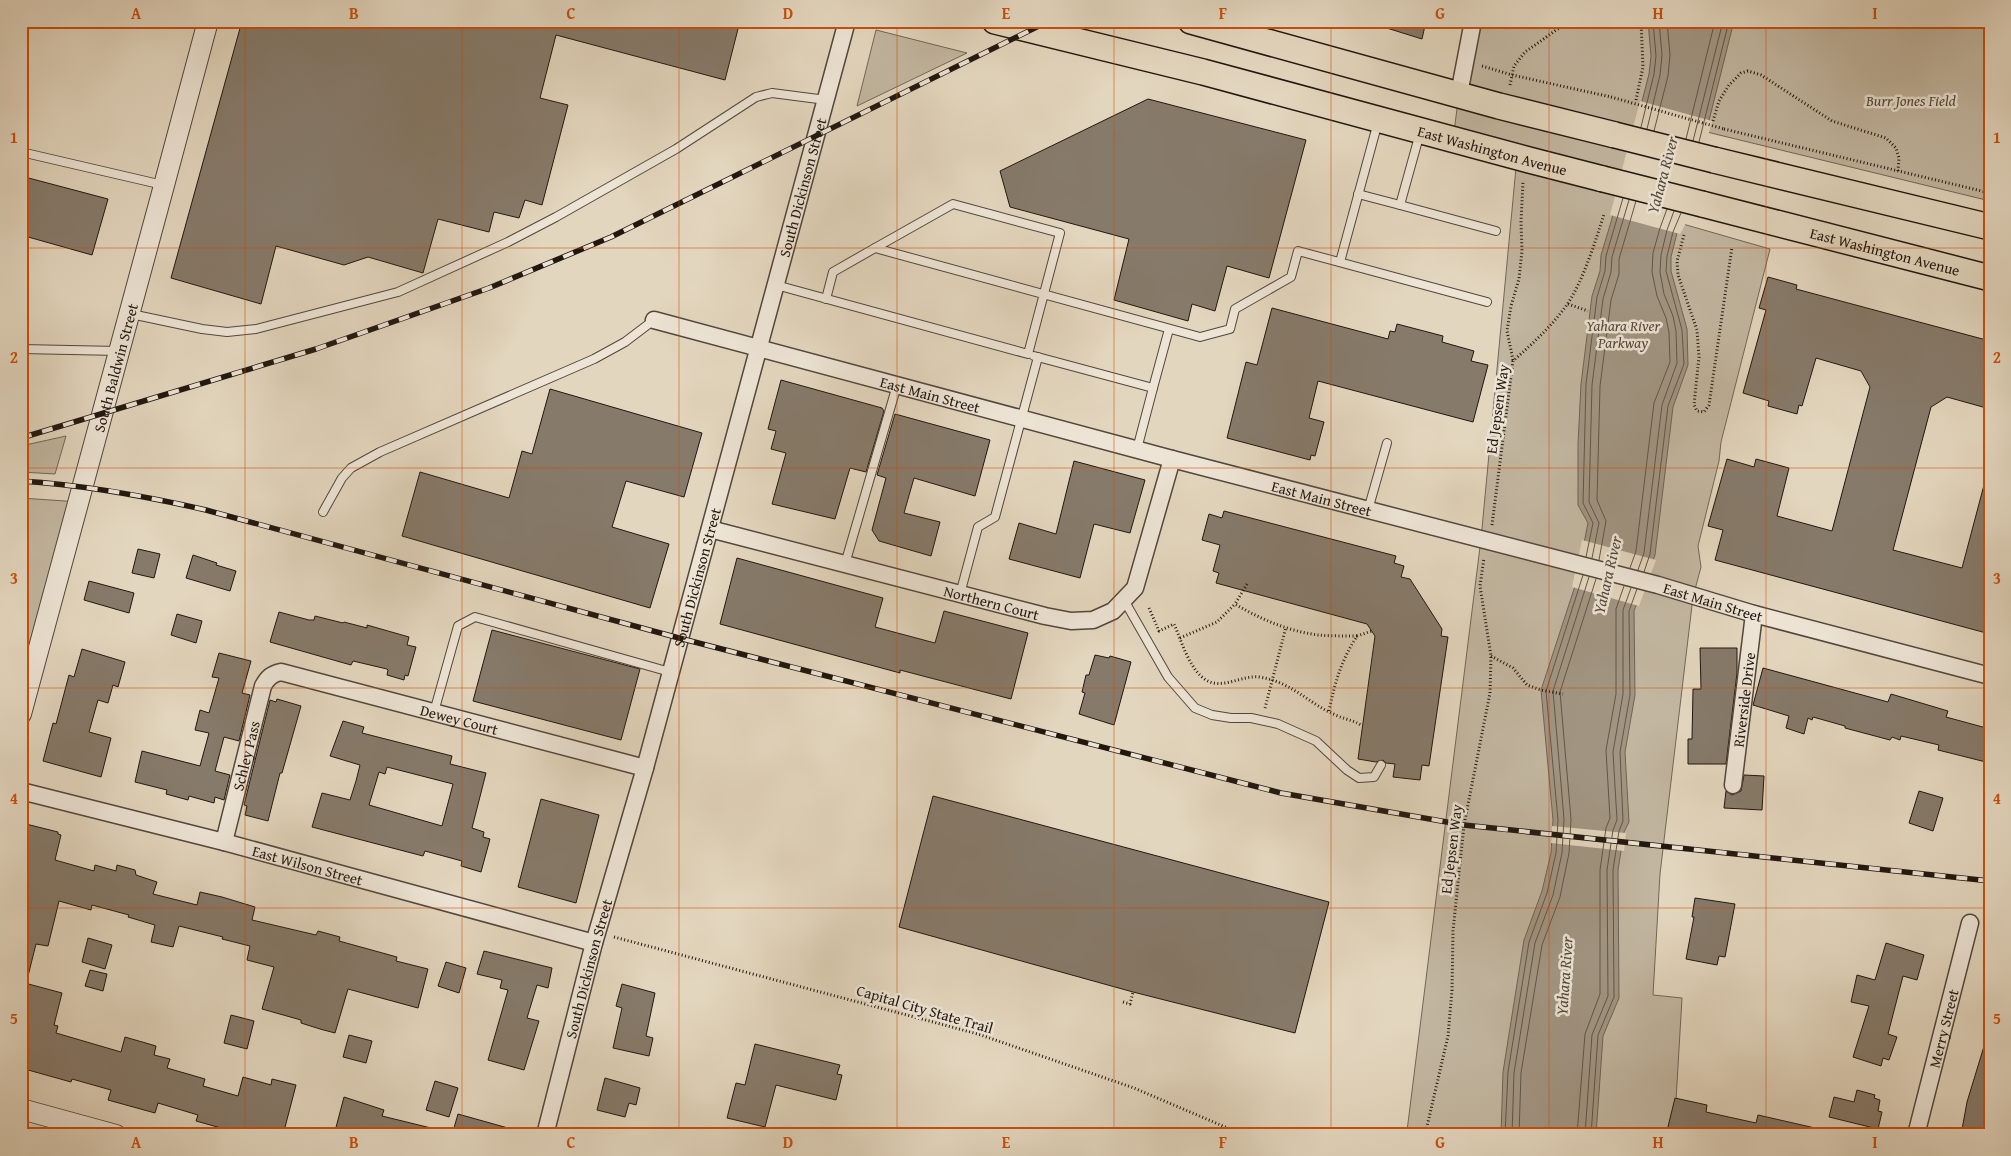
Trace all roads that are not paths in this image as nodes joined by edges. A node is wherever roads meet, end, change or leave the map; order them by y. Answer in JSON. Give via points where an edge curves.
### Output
{"nodes":[{"id":1,"x":208,"y":21,"type":"edge"},
{"id":2,"x":847,"y":21,"type":"edge"},
{"id":3,"x":995,"y":21,"type":"edge"},
{"id":4,"x":1191,"y":21,"type":"edge"},
{"id":5,"x":1473,"y":21,"type":"edge"},
{"id":6,"x":1459,"y":94,"type":"junction"},
{"id":7,"x":826,"y":100,"type":"junction"},
{"id":8,"x":1378,"y":119,"type":"junction"},
{"id":9,"x":1420,"y":131,"type":"junction"},
{"id":10,"x":21,"y":152,"type":"edge"},
{"id":11,"x":164,"y":185,"type":"junction"},
{"id":12,"x":1358,"y":194,"type":"junction"},
{"id":13,"x":1400,"y":205,"type":"junction"},
{"id":14,"x":1990,"y":227,"type":"edge"},
{"id":15,"x":1496,"y":232,"type":"dead end"},
{"id":16,"x":875,"y":248,"type":"junction"},
{"id":17,"x":1340,"y":262,"type":"junction"},
{"id":18,"x":1990,"y":278,"type":"edge"},
{"id":19,"x":776,"y":285,"type":"junction"},
{"id":20,"x":1044,"y":294,"type":"junction"},
{"id":21,"x":826,"y":299,"type":"junction"},
{"id":22,"x":1487,"y":302,"type":"dead end"},
{"id":23,"x":129,"y":314,"type":"junction"},
{"id":24,"x":654,"y":320,"type":"joint"},
{"id":25,"x":1169,"y":329,"type":"junction"},
{"id":26,"x":759,"y":347,"type":"junction"},
{"id":27,"x":21,"y":349,"type":"edge"},
{"id":28,"x":119,"y":351,"type":"junction"},
{"id":29,"x":1028,"y":354,"type":"junction"},
{"id":30,"x":1038,"y":357,"type":"junction"},
{"id":31,"x":897,"y":384,"type":"junction"},
{"id":32,"x":1153,"y":388,"type":"junction"},
{"id":33,"x":1022,"y":418,"type":"junction"},
{"id":34,"x":1387,"y":443,"type":"dead end"},
{"id":35,"x":1137,"y":449,"type":"junction"},
{"id":36,"x":1172,"y":459,"type":"junction"},
{"id":37,"x":1368,"y":510,"type":"junction"},
{"id":38,"x":323,"y":512,"type":"dead end"},
{"id":39,"x":710,"y":529,"type":"junction"},
{"id":40,"x":845,"y":564,"type":"junction"},
{"id":41,"x":960,"y":594,"type":"junction"},
{"id":42,"x":1124,"y":600,"type":"junction"},
{"id":43,"x":1754,"y":614,"type":"junction"},
{"id":44,"x":670,"y":672,"type":"junction"},
{"id":45,"x":274,"y":674,"type":"joint"},
{"id":46,"x":1990,"y":676,"type":"edge"},
{"id":47,"x":24,"y":690,"type":"edge"},
{"id":48,"x":434,"y":712,"type":"junction"},
{"id":49,"x":21,"y":714,"type":"edge"},
{"id":50,"x":1381,"y":765,"type":"dead end"},
{"id":51,"x":645,"y":768,"type":"junction"},
{"id":52,"x":1733,"y":785,"type":"dead end"},
{"id":53,"x":21,"y":791,"type":"edge"},
{"id":54,"x":224,"y":842,"type":"junction"},
{"id":55,"x":1970,"y":923,"type":"dead end"},
{"id":56,"x":594,"y":944,"type":"junction"},
{"id":57,"x":21,"y":1109,"type":"edge"},
{"id":58,"x":116,"y":1135,"type":"edge"},
{"id":59,"x":545,"y":1135,"type":"edge"},
{"id":60,"x":1916,"y":1135,"type":"edge"}],
"edges":[{"from":1,"to":11,"type":"street","name":"South Baldwin Street"},
{"from":2,"to":7,"type":"street","name":"South Dickinson Street"},
{"from":3,"to":8,"type":"main road","name":"East Washington Avenue"},
{"from":4,"to":6,"type":"main road"},
{"from":5,"to":6,"type":"street"},
{"from":6,"to":14,"type":"main road","bridge":true},
{"from":7,"to":19,"type":"street","name":"South Dickinson Street"},
{"from":7,"to":23,"type":"lane","via":[[772,93],[756,97],[676,149],[556,218],[398,292],[256,329],[227,332],[202,330]]},
{"from":8,"to":9,"type":"main road","name":"East Washington Avenue"},
{"from":8,"to":12,"type":"lane"},
{"from":9,"to":13,"type":"lane"},
{"from":9,"to":18,"type":"main road","name":"East Washington Avenue","bridge":true},
{"from":10,"to":11,"type":"lane"},
{"from":11,"to":23,"type":"street","name":"South Baldwin Street"},
{"from":12,"to":13,"type":"lane"},
{"from":12,"to":17,"type":"lane"},
{"from":13,"to":15,"type":"lane"},
{"from":16,"to":20,"type":"lane"},
{"from":16,"to":20,"type":"lane","via":[[952,204],[1060,233]]},
{"from":16,"to":21,"type":"lane","via":[[833,272]]},
{"from":17,"to":22,"type":"lane"},
{"from":17,"to":25,"type":"lane","via":[[1298,250],[1291,277],[1235,310],[1230,329],[1200,337]]},
{"from":19,"to":21,"type":"lane"},
{"from":19,"to":26,"type":"street","name":"South Dickinson Street"},
{"from":20,"to":25,"type":"lane"},
{"from":20,"to":29,"type":"lane"},
{"from":21,"to":29,"type":"lane"},
{"from":23,"to":28,"type":"street","name":"South Baldwin Street"},
{"from":24,"to":26,"type":"street","name":"East Main Street"},
{"from":24,"to":38,"type":"lane","via":[[625,342],[594,358],[380,452],[352,468],[342,478]]},
{"from":25,"to":32,"type":"lane"},
{"from":26,"to":31,"type":"street","name":"East Main Street"},
{"from":26,"to":39,"type":"street","name":"South Dickinson Street"},
{"from":27,"to":28,"type":"lane"},
{"from":28,"to":47,"type":"street","name":"South Baldwin Street","via":[[82,494]]},
{"from":29,"to":30,"type":"lane"},
{"from":30,"to":32,"type":"lane"},
{"from":30,"to":33,"type":"lane"},
{"from":31,"to":33,"type":"street","name":"East Main Street"},
{"from":31,"to":40,"type":"lane"},
{"from":32,"to":35,"type":"lane"},
{"from":33,"to":35,"type":"street","name":"East Main Street"},
{"from":33,"to":41,"type":"lane","via":[[995,517],[978,527]]},
{"from":34,"to":37,"type":"lane"},
{"from":35,"to":36,"type":"street","name":"East Main Street"},
{"from":36,"to":37,"type":"street","name":"East Main Street"},
{"from":36,"to":42,"type":"street","name":"Northern Court","via":[[1135,588]]},
{"from":37,"to":43,"type":"street","name":"East Main Street","via":[[1658,585]]},
{"from":39,"to":40,"type":"street","name":"Northern Court"},
{"from":39,"to":44,"type":"street","name":"South Dickinson Street"},
{"from":40,"to":41,"type":"street","name":"Northern Court"},
{"from":41,"to":42,"type":"street","name":"Northern Court","via":[[1071,622],[1093,620],[1113,611]]},
{"from":42,"to":50,"type":"lane","via":[[1168,677],[1196,708],[1212,715],[1278,724],[1316,741],[1359,778],[1374,777]]},
{"from":43,"to":46,"type":"street","name":"East Main Street"},
{"from":43,"to":52,"type":"street","name":"Riverside Drive"},
{"from":44,"to":48,"type":"lane","via":[[475,617],[458,626]]},
{"from":44,"to":51,"type":"street","name":"South Dickinson Street"},
{"from":45,"to":48,"type":"street","name":"Dewey Court","via":[[290,673]]},
{"from":45,"to":54,"type":"street","name":"Schley Pass","via":[[263,686]]},
{"from":47,"to":49,"type":"street","name":"South Baldwin Street"},
{"from":48,"to":51,"type":"street","name":"Dewey Court"},
{"from":51,"to":56,"type":"street","name":"South Dickinson Street"},
{"from":53,"to":54,"type":"street","name":"East Wilson Street"},
{"from":54,"to":56,"type":"street","name":"East Wilson Street"},
{"from":55,"to":60,"type":"street","name":"Merry Street"},
{"from":56,"to":59,"type":"street","name":"South Dickinson Street"},
{"from":57,"to":58,"type":"street"}]}
